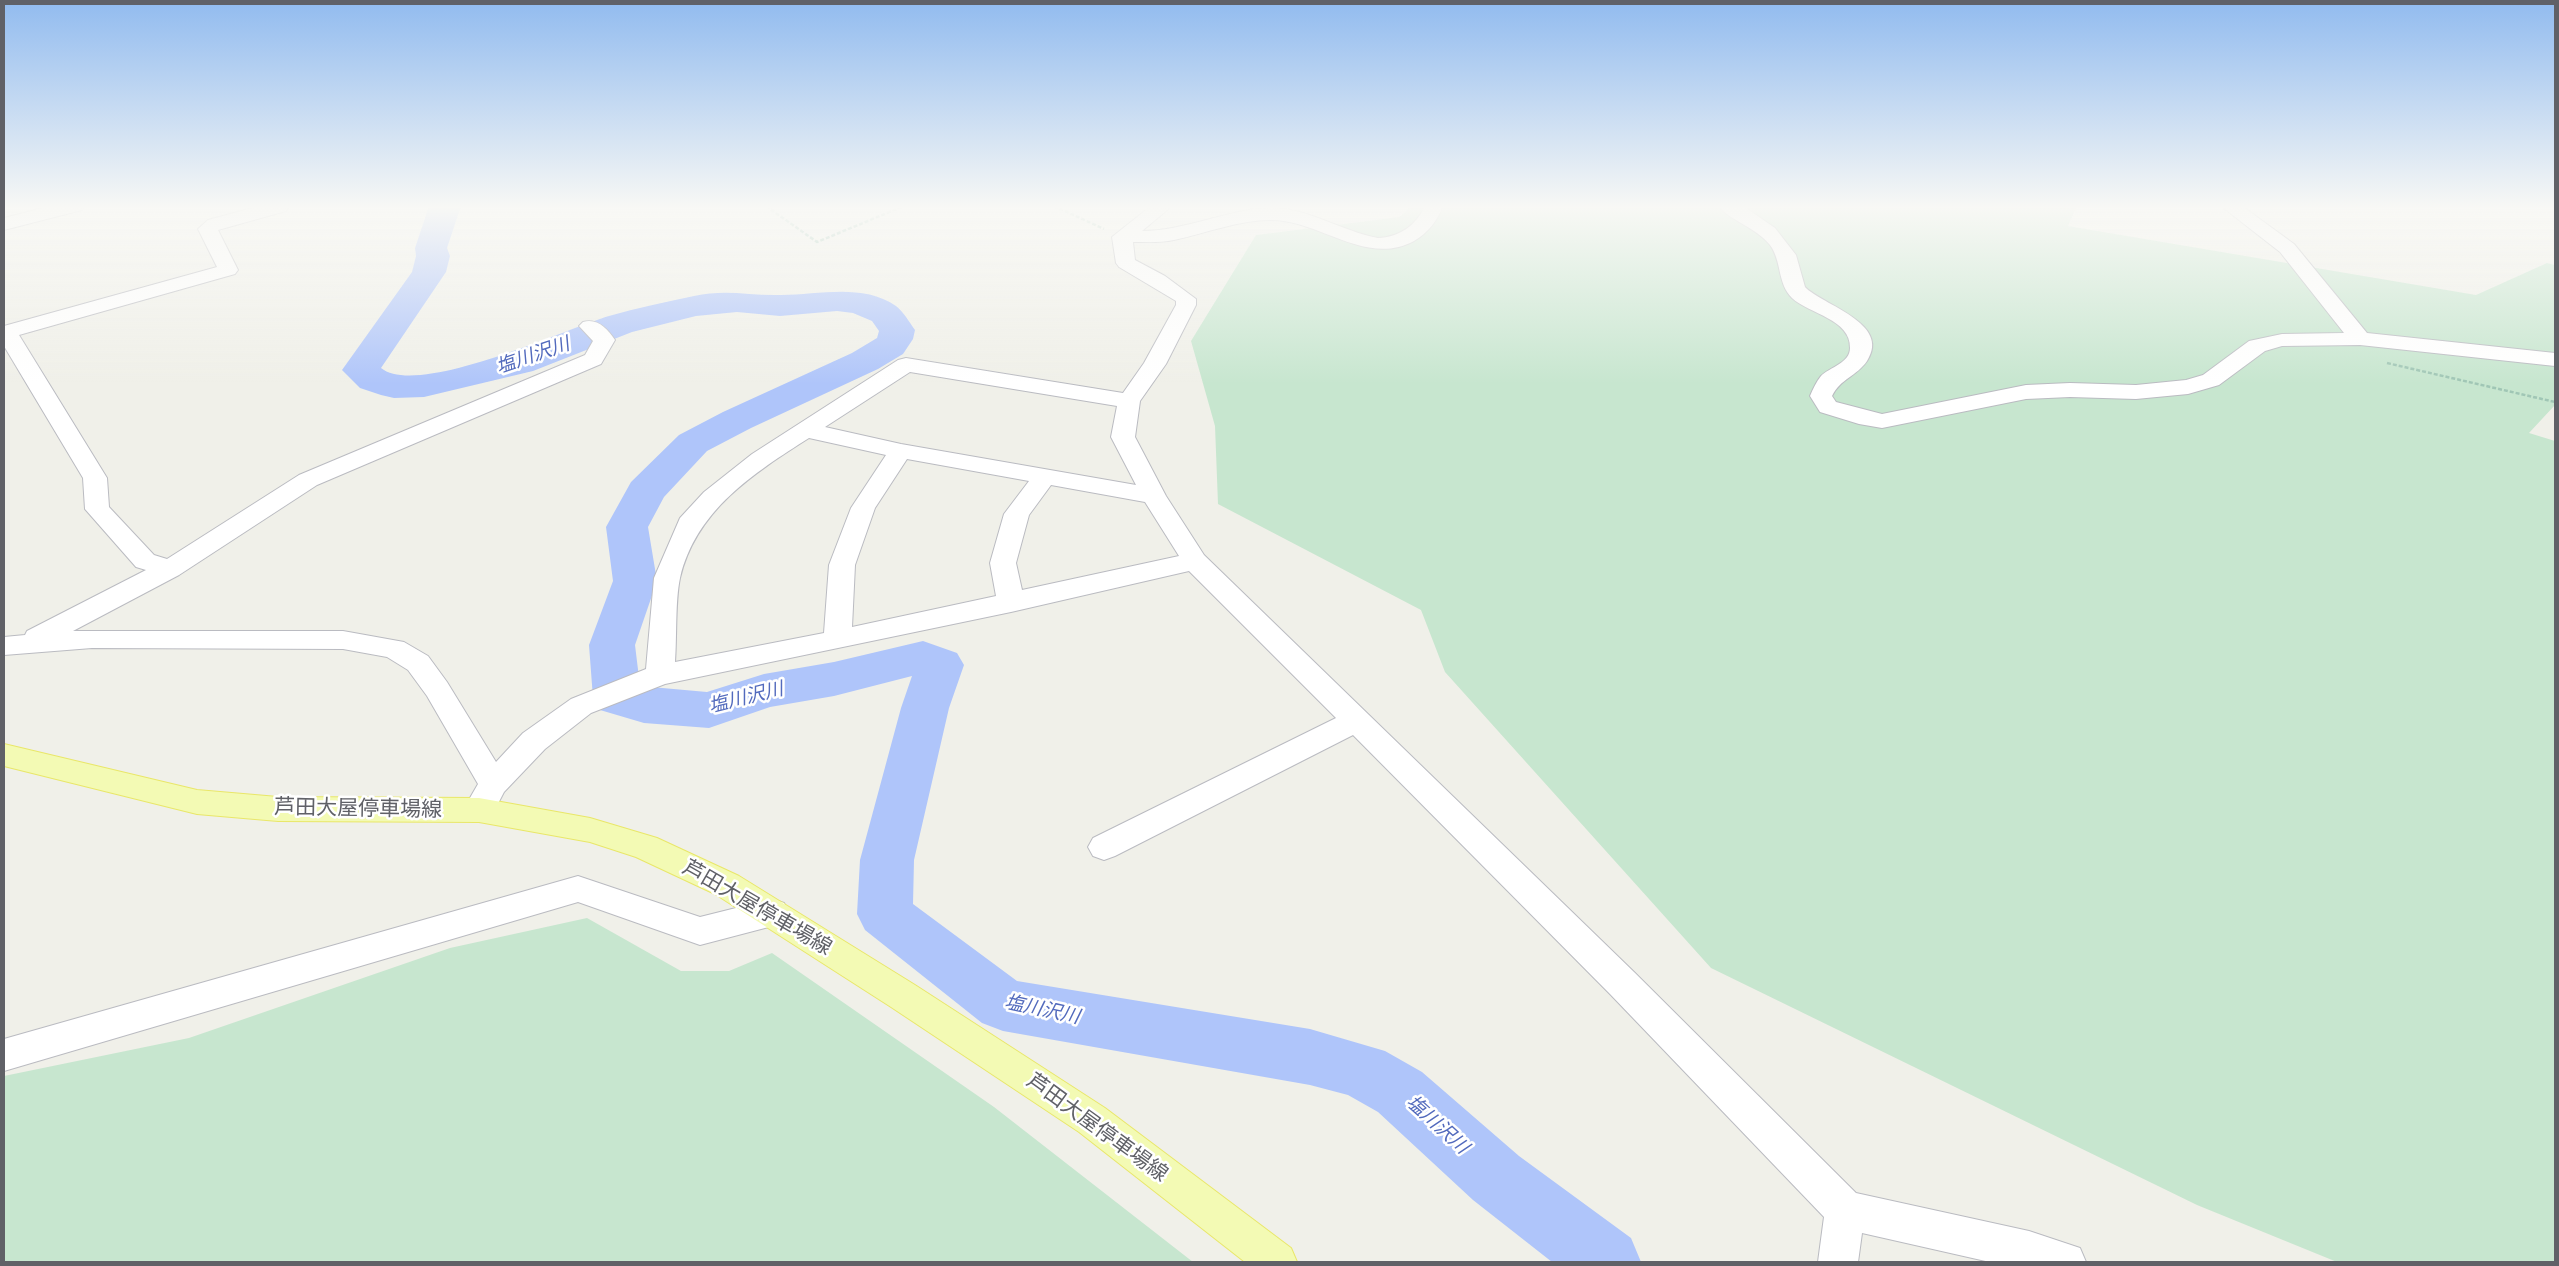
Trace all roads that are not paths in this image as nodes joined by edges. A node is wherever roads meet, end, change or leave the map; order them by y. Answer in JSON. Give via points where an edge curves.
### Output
{"nodes":[{"id":1,"x":226,"y":265,"type":"edge"},
{"id":2,"x":1128,"y":265,"type":"edge"},
{"id":3,"x":1788,"y":265,"type":"edge"},
{"id":4,"x":2301,"y":265,"type":"edge"},
{"id":5,"x":590,"y":326,"type":"dead end"},
{"id":6,"x":5,"y":332,"type":"edge"},
{"id":7,"x":2360,"y":339,"type":"junction"},
{"id":8,"x":2555,"y":360,"type":"edge"},
{"id":9,"x":1129,"y":402,"type":"junction"},
{"id":10,"x":804,"y":430,"type":"junction"},
{"id":11,"x":901,"y":451,"type":"junction"},
{"id":12,"x":1045,"y":476,"type":"junction"},
{"id":13,"x":1154,"y":496,"type":"junction"},
{"id":14,"x":1195,"y":561,"type":"junction"},
{"id":15,"x":170,"y":569,"type":"junction"},
{"id":16,"x":1011,"y":603,"type":"junction"},
{"id":17,"x":837,"y":640,"type":"junction"},
{"id":18,"x":11,"y":649,"type":"edge"},
{"id":19,"x":660,"y":675,"type":"junction"},
{"id":20,"x":1355,"y":720,"type":"junction"},
{"id":21,"x":4,"y":755,"type":"edge"},
{"id":22,"x":486,"y":797,"type":"junction"},
{"id":23,"x":1104,"y":847,"type":"dead end"},
{"id":24,"x":772,"y":913,"type":"junction"},
{"id":25,"x":4,"y":1055,"type":"edge"},
{"id":26,"x":1845,"y":1210,"type":"junction"},
{"id":27,"x":1277,"y":1262,"type":"edge"},
{"id":28,"x":1838,"y":1262,"type":"edge"},
{"id":29,"x":2066,"y":1262,"type":"edge"}],
"edges":[{"from":1,"to":6,"type":"street","via":[[228,270]]},
{"from":2,"to":9,"type":"street","via":[[1186,299],[1186,305],[1156,364]]},
{"from":3,"to":7,"type":"street","via":[[1799,293],[1858,333],[1861,348],[1858,358],[1827,382],[1821,396],[1828,407],[1867,420],[1882,421],[2026,392],[2136,392],[2188,388],[2211,380],[2257,346],[2282,340]]},
{"from":4,"to":7,"type":"street"},
{"from":5,"to":15,"type":"street","via":[[604,340],[593,359],[308,480]]},
{"from":6,"to":15,"type":"street","via":[[95,478],[98,509],[145,561]]},
{"from":7,"to":8,"type":"street"},
{"from":9,"to":10,"type":"street","via":[[906,365]]},
{"from":9,"to":13,"type":"street","via":[[1123,437]]},
{"from":10,"to":11,"type":"street"},
{"from":10,"to":19,"type":"street","via":[[713,496],[689,524],[667,578]]},
{"from":11,"to":12,"type":"street"},
{"from":11,"to":17,"type":"street","via":[[863,508],[842,565]]},
{"from":12,"to":13,"type":"street"},
{"from":12,"to":16,"type":"street","via":[[1017,514],[1003,564]]},
{"from":13,"to":14,"type":"street"},
{"from":14,"to":16,"type":"street"},
{"from":14,"to":20,"type":"street"},
{"from":15,"to":18,"type":"street"},
{"from":16,"to":17,"type":"street"},
{"from":17,"to":19,"type":"street"},
{"from":18,"to":22,"type":"street","via":[[92,639],[343,640],[394,649],[418,663],[437,689]]},
{"from":19,"to":22,"type":"street","via":[[581,706],[534,741]]},
{"from":20,"to":23,"type":"street"},
{"from":20,"to":26,"type":"street","via":[[1622,983]]},
{"from":21,"to":22,"type":"main road","name":"芦田大屋停車場線","via":[[197,802],[278,809]]},
{"from":22,"to":24,"type":"main road","name":"芦田大屋停車場線","via":[[646,847],[727,886]]},
{"from":24,"to":25,"type":"street","via":[[700,931],[578,889]]},
{"from":24,"to":27,"type":"main road","name":"芦田大屋停車場線","via":[[1092,1120]]},
{"from":26,"to":28,"type":"street"},
{"from":26,"to":29,"type":"street"}]}
